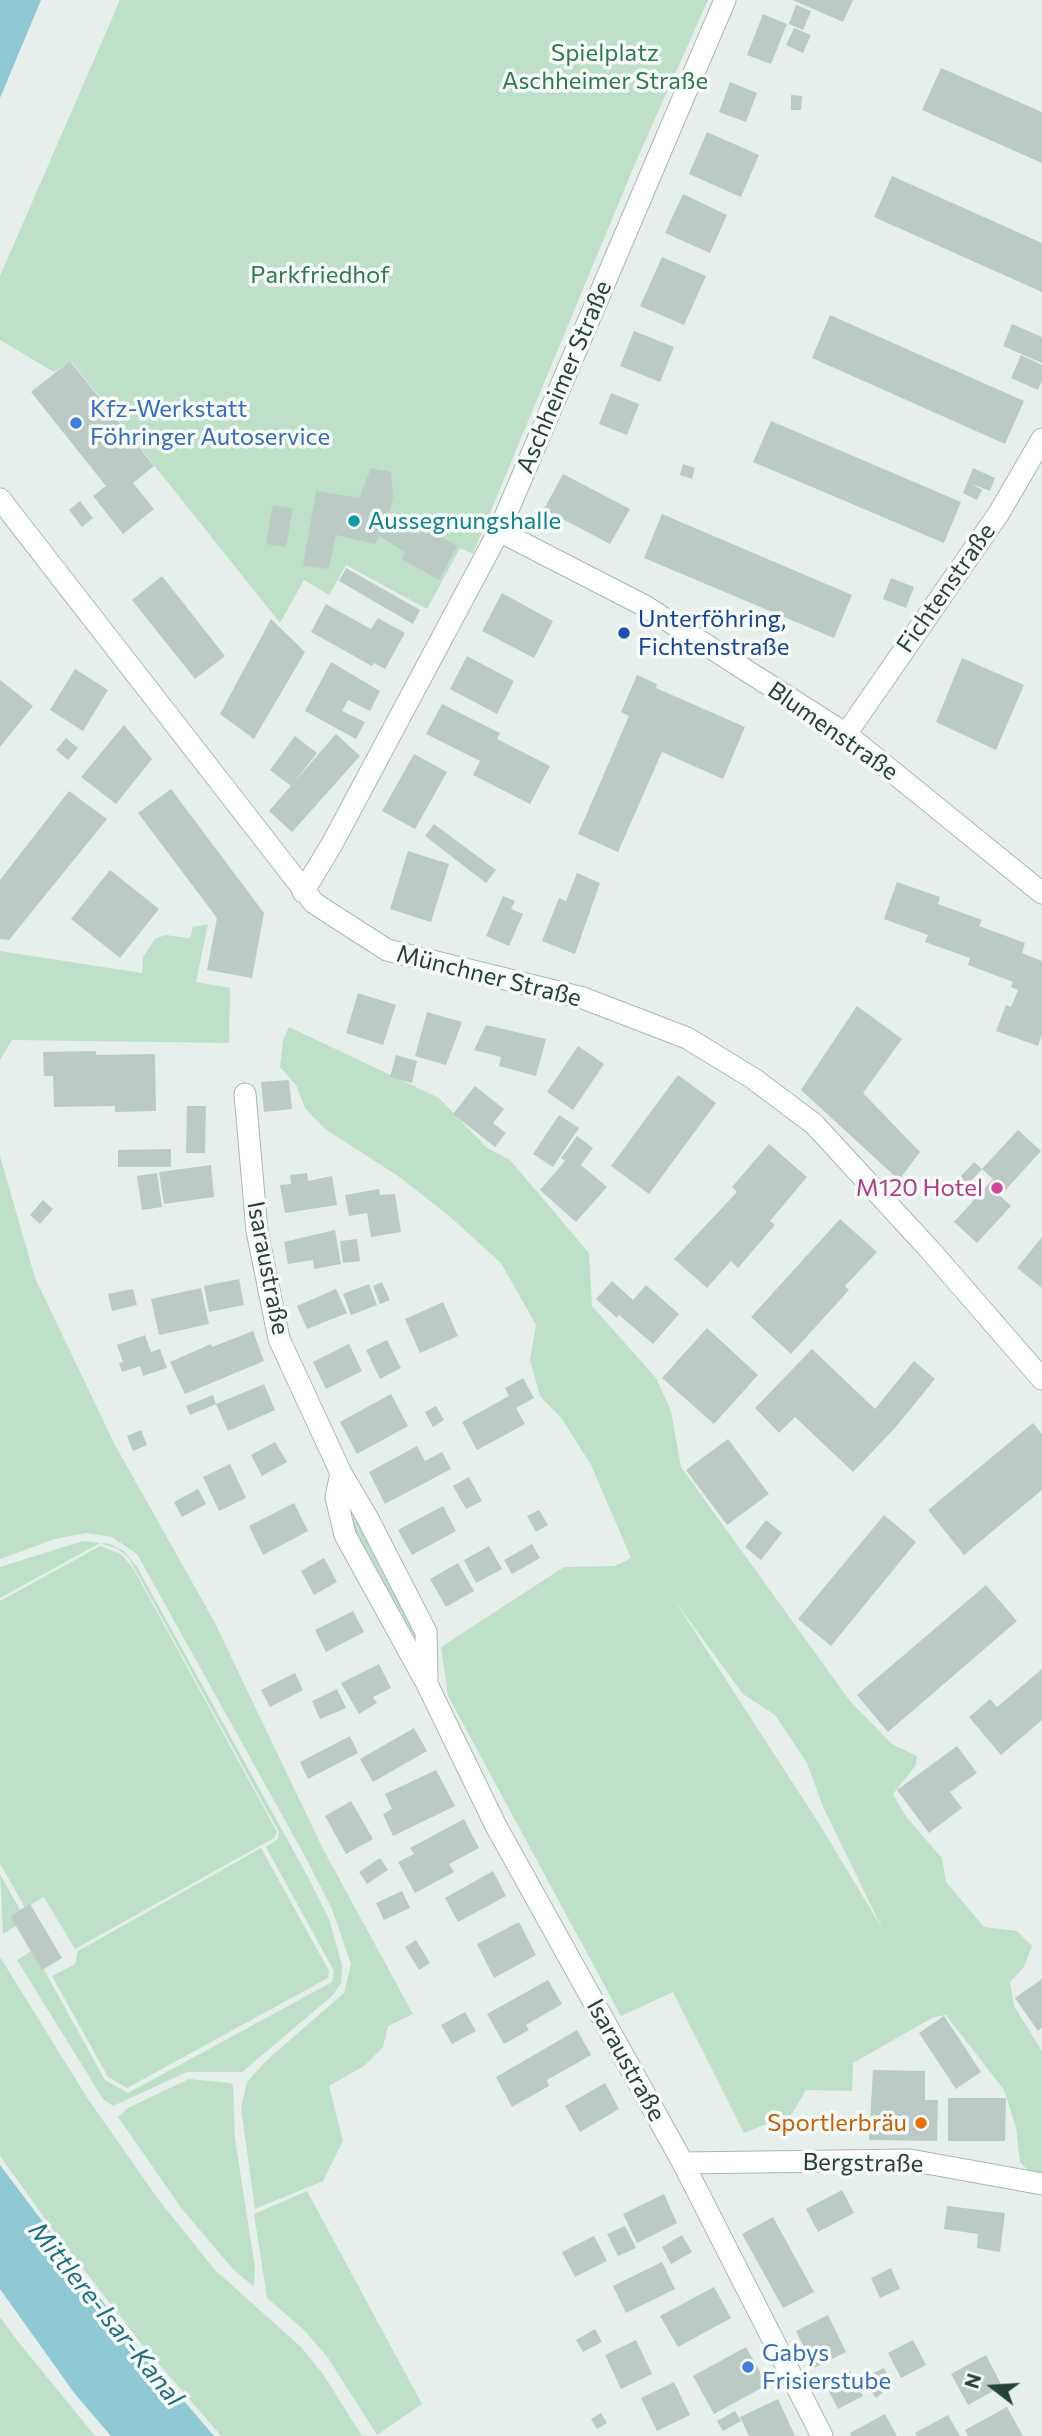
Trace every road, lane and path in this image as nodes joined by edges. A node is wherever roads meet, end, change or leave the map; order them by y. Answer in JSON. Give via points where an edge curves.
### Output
{"nodes":[{"id":1,"x":725,"y":0,"type":"edge"},
{"id":2,"x":1042,"y":439,"type":"edge"},
{"id":3,"x":0,"y":499,"type":"edge"},
{"id":4,"x":499,"y":531,"type":"junction"},
{"id":5,"x":846,"y":734,"type":"junction"},
{"id":6,"x":303,"y":892,"type":"junction"},
{"id":7,"x":1042,"y":893,"type":"edge"},
{"id":8,"x":245,"y":1094,"type":"dead end"},
{"id":9,"x":1040,"y":1371,"type":"edge"},
{"id":10,"x":683,"y":2163,"type":"junction"},
{"id":11,"x":1042,"y":2184,"type":"edge"},
{"id":12,"x":822,"y":2436,"type":"edge"}],
"edges":[{"from":1,"to":4,"type":"street","name":"Aschheimer Straße"},
{"from":2,"to":5,"type":"street","name":"Fichtenstraße","via":[[999,513]]},
{"from":3,"to":6,"type":"street","name":"Münchner Straße"},
{"from":4,"to":5,"type":"street","name":"Blumenstraße","via":[[645,606]]},
{"from":4,"to":6,"type":"street","name":"Aschheimer Straße"},
{"from":5,"to":7,"type":"street","name":"Blumenstraße"},
{"from":6,"to":9,"type":"street","name":"Münchner Straße","via":[[387,950],[583,998],[687,1038],[754,1079],[814,1124]]},
{"from":8,"to":10,"type":"street","name":"Isaraustraße","via":[[257,1231],[279,1339],[341,1473],[336,1497],[345,1535],[427,1684],[496,1826]]},
{"from":10,"to":11,"type":"street","name":"Bergstraße","via":[[910,2160]]},
{"from":10,"to":12,"type":"street","name":"Isaraustraße"}]}
